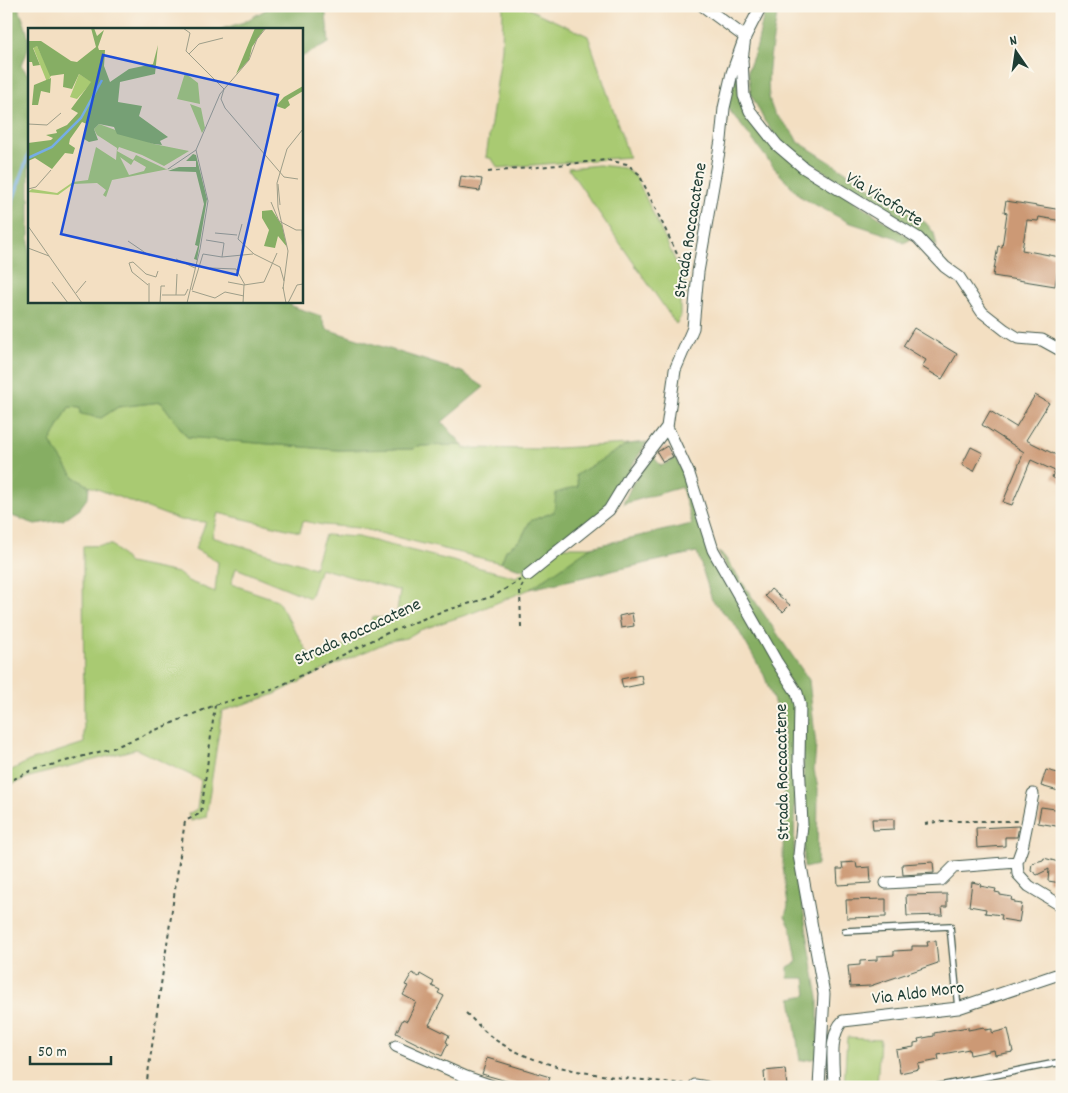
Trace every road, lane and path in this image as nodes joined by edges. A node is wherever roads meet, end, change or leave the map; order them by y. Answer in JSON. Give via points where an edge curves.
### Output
{"nodes":[{"id":1,"x":703,"y":6,"type":"edge"},
{"id":2,"x":761,"y":6,"type":"edge"},
{"id":3,"x":745,"y":37,"type":"junction"},
{"id":4,"x":488,"y":172,"type":"dead end"},
{"id":5,"x":688,"y":277,"type":"dead end"},
{"id":6,"x":1062,"y":351,"type":"edge"},
{"id":7,"x":667,"y":427,"type":"junction"},
{"id":8,"x":528,"y":575,"type":"junction"},
{"id":9,"x":522,"y":626,"type":"dead end"},
{"id":10,"x":215,"y":705,"type":"junction"},
{"id":11,"x":6,"y":783,"type":"edge"},
{"id":12,"x":1033,"y":794,"type":"dead end"},
{"id":13,"x":1029,"y":821,"type":"junction"},
{"id":14,"x":925,"y":824,"type":"dead end"},
{"id":15,"x":1017,"y":862,"type":"junction"},
{"id":16,"x":886,"y":884,"type":"dead end"},
{"id":17,"x":1062,"y":906,"type":"edge"},
{"id":18,"x":845,"y":931,"type":"dead end"},
{"id":19,"x":1062,"y":973,"type":"edge"},
{"id":20,"x":958,"y":1008,"type":"junction"},
{"id":21,"x":466,"y":1013,"type":"dead end"},
{"id":22,"x":396,"y":1046,"type":"dead end"},
{"id":23,"x":1062,"y":1065,"type":"edge"},
{"id":24,"x":465,"y":1082,"type":"edge"},
{"id":25,"x":701,"y":1086,"type":"edge"},
{"id":26,"x":146,"y":1087,"type":"edge"},
{"id":27,"x":495,"y":1087,"type":"edge"},
{"id":28,"x":819,"y":1087,"type":"edge"},
{"id":29,"x":834,"y":1087,"type":"edge"},
{"id":30,"x":935,"y":1087,"type":"edge"}],
"edges":[{"from":1,"to":3,"type":"street"},
{"from":2,"to":3,"type":"street","name":"Strada Roccacatene"},
{"from":3,"to":6,"type":"street","name":"Via Vicoforte","via":[[742,60],[744,96],[750,111],[777,145],[804,168],[918,238],[959,277],[982,312],[1005,330],[1018,338],[1042,340]]},
{"from":3,"to":7,"type":"street","name":"Strada Roccacatene","via":[[724,108],[698,272],[693,328],[675,370]]},
{"from":4,"to":5,"type":"path","via":[[607,160],[628,164],[639,174]]},
{"from":7,"to":8,"type":"street","name":"Strada Roccacatene","via":[[629,477],[609,510]]},
{"from":7,"to":28,"type":"street","name":"Strada Roccacatene","via":[[689,474],[713,550],[797,693],[800,705],[802,825],[799,855],[824,994]]},
{"from":8,"to":9,"type":"path","via":[[520,590]]},
{"from":8,"to":10,"type":"path","name":"Strada Roccacatene","via":[[494,596],[385,634],[278,687]]},
{"from":10,"to":11,"type":"path","name":"Strada Roccacatene","via":[[113,748],[30,771]]},
{"from":10,"to":26,"type":"path","via":[[200,812],[185,821]]},
{"from":12,"to":13,"type":"street"},
{"from":13,"to":14,"type":"path","via":[[942,821]]},
{"from":13,"to":15,"type":"street"},
{"from":15,"to":16,"type":"street","via":[[954,867],[941,880]]},
{"from":15,"to":17,"type":"street","via":[[1018,874],[1029,886]]},
{"from":18,"to":20,"type":"lane","via":[[950,926]]},
{"from":19,"to":20,"type":"street","name":"Via Aldo Moro"},
{"from":20,"to":29,"type":"street","name":"Via Aldo Moro","via":[[843,1021],[837,1027],[834,1044]]},
{"from":21,"to":25,"type":"path","via":[[496,1040],[527,1055],[590,1075]]},
{"from":22,"to":24,"type":"street"},
{"from":23,"to":30,"type":"lane","via":[[1056,1063]]},
{"from":24,"to":27,"type":"street"}]}
